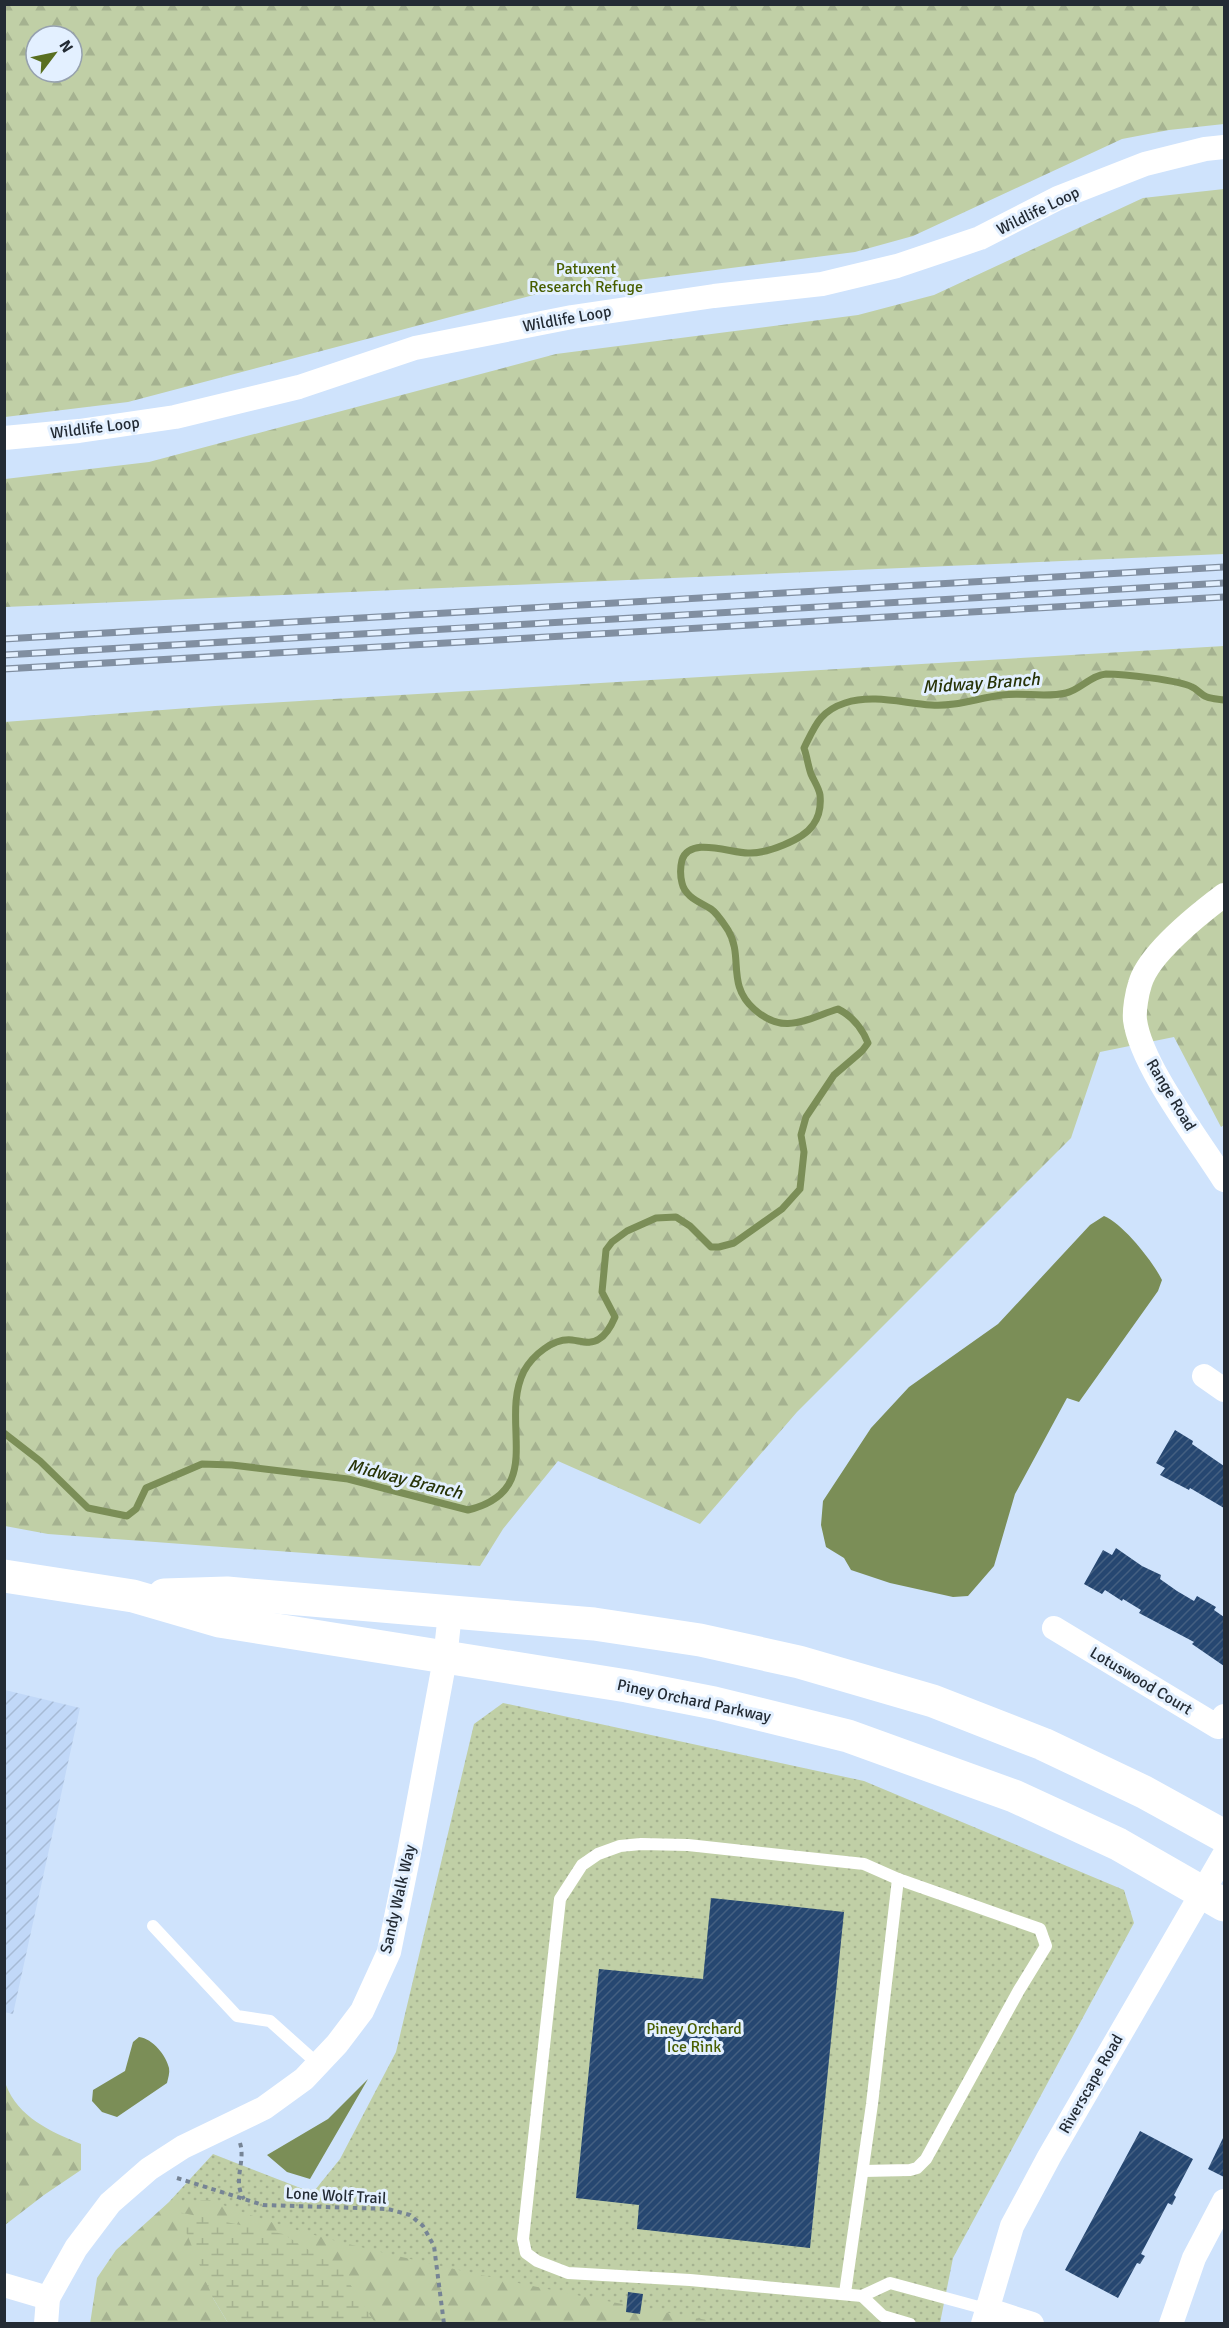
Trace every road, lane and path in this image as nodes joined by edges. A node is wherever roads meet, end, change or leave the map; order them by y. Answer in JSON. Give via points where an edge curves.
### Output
{"nodes":[{"id":1,"x":1224,"y":147,"type":"edge"},
{"id":2,"x":4,"y":438,"type":"edge"},
{"id":3,"x":1224,"y":895,"type":"edge"},
{"id":4,"x":1224,"y":1180,"type":"edge"},
{"id":5,"x":1204,"y":1376,"type":"dead end"},
{"id":6,"x":1224,"y":1390,"type":"edge"},
{"id":7,"x":4,"y":1576,"type":"edge"},
{"id":8,"x":133,"y":1596,"type":"junction"},
{"id":9,"x":450,"y":1613,"type":"junction"},
{"id":10,"x":1054,"y":1628,"type":"dead end"},
{"id":11,"x":445,"y":1659,"type":"junction"},
{"id":12,"x":1224,"y":1716,"type":"edge"},
{"id":13,"x":1224,"y":1836,"type":"edge"},
{"id":14,"x":1224,"y":1855,"type":"edge"},
{"id":15,"x":898,"y":1879,"type":"junction"},
{"id":16,"x":1214,"y":1898,"type":"edge"},
{"id":17,"x":153,"y":1926,"type":"dead end"},
{"id":18,"x":318,"y":2064,"type":"junction"},
{"id":19,"x":231,"y":2124,"type":"junction"},
{"id":20,"x":149,"y":2169,"type":"junction"},
{"id":21,"x":863,"y":2171,"type":"junction"},
{"id":22,"x":245,"y":2199,"type":"junction"},
{"id":23,"x":1222,"y":2212,"type":"edge"},
{"id":24,"x":4,"y":2285,"type":"edge"},
{"id":25,"x":845,"y":2293,"type":"junction"},
{"id":26,"x":862,"y":2296,"type":"junction"},
{"id":27,"x":48,"y":2298,"type":"junction"},
{"id":28,"x":985,"y":2316,"type":"edge"},
{"id":29,"x":46,"y":2324,"type":"edge"},
{"id":30,"x":444,"y":2324,"type":"edge"},
{"id":31,"x":910,"y":2324,"type":"edge"},
{"id":32,"x":1032,"y":2324,"type":"edge"},
{"id":33,"x":1171,"y":2324,"type":"edge"}],
"edges":[{"from":1,"to":2,"type":"street","name":"Wildlife Loop","via":[[1145,164],[1058,198],[980,238],[897,266],[822,284],[572,317],[415,348],[299,387],[175,417]]},
{"from":3,"to":4,"type":"street","name":"Range Road","via":[[1159,952],[1140,982],[1135,1019],[1146,1054],[1169,1096]]},
{"from":5,"to":6,"type":"street"},
{"from":7,"to":8,"type":"street","name":"Piney Orchard Parkway"},
{"from":8,"to":9,"type":"street","name":"Piney Orchard Parkway","via":[[227,1593]]},
{"from":8,"to":11,"type":"street","name":"Piney Orchard Parkway","via":[[219,1621]]},
{"from":9,"to":11,"type":"street","name":"Sandy Walk Way"},
{"from":9,"to":13,"type":"street","name":"Piney Orchard Parkway","via":[[606,1626],[700,1640],[799,1662],[933,1701],[1043,1744]]},
{"from":10,"to":12,"type":"street","name":"Lotuswood Court","via":[[1218,1727]]},
{"from":11,"to":16,"type":"street","name":"Piney Orchard Parkway","via":[[627,1686],[848,1736],[1014,1796],[1118,1844]]},
{"from":11,"to":18,"type":"street","name":"Sandy Walk Way","via":[[389,1952],[362,2011]]},
{"from":14,"to":16,"type":"street","name":"Riverscape Road"},
{"from":15,"to":21,"type":"lane"},
{"from":15,"to":21,"type":"lane","via":[[1040,1929],[1046,1946],[926,2159],[917,2168]]},
{"from":15,"to":25,"type":"lane","via":[[864,1864],[688,1845],[641,1844],[598,1854],[582,1865],[560,1899],[523,2239],[526,2253],[568,2273]]},
{"from":16,"to":28,"type":"street","name":"Riverscape Road","via":[[1049,2157],[1012,2226]]},
{"from":17,"to":18,"type":"lane","via":[[237,2016],[270,2021]]},
{"from":18,"to":19,"type":"street","name":"Sandy Walk Way","via":[[264,2108]]},
{"from":19,"to":20,"type":"street","name":"Sandy Walk Way"},
{"from":19,"to":22,"type":"path","via":[[243,2153],[238,2181]]},
{"from":20,"to":22,"type":"path","name":"Lone Wolf Trail"},
{"from":20,"to":27,"type":"street","name":"Sandy Walk Way","via":[[110,2203],[76,2248]]},
{"from":21,"to":25,"type":"lane"},
{"from":22,"to":30,"type":"path","name":"Lone Wolf Trail","via":[[263,2205],[388,2210],[410,2215],[423,2226],[434,2246]]},
{"from":23,"to":33,"type":"street","via":[[1194,2258]]},
{"from":24,"to":27,"type":"street"},
{"from":25,"to":26,"type":"lane"},
{"from":26,"to":28,"type":"lane","via":[[890,2283]]},
{"from":26,"to":31,"type":"lane","via":[[883,2316]]},
{"from":27,"to":29,"type":"street","name":"Sandy Walk Way"},
{"from":28,"to":32,"type":"street"}]}
